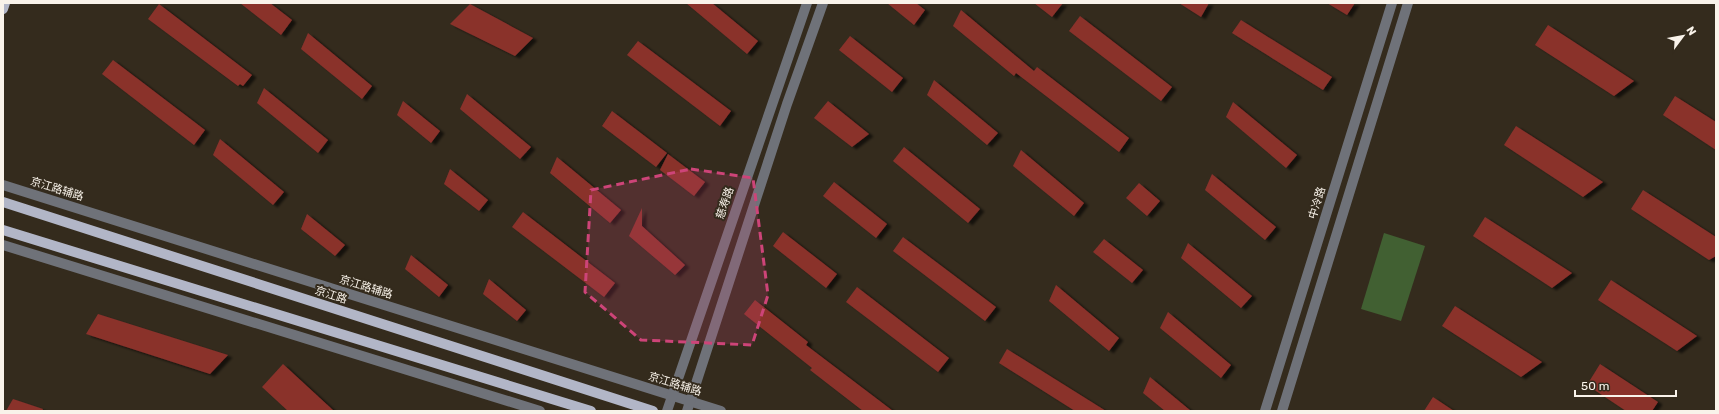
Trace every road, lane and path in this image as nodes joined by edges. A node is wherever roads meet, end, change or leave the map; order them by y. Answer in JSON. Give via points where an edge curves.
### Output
{"nodes":[{"id":1,"x":5,"y":3,"type":"edge"},
{"id":2,"x":807,"y":3,"type":"edge"},
{"id":3,"x":822,"y":3,"type":"edge"},
{"id":4,"x":1392,"y":3,"type":"edge"},
{"id":5,"x":1408,"y":3,"type":"edge"},
{"id":6,"x":3,"y":9,"type":"edge"},
{"id":7,"x":3,"y":185,"type":"edge"},
{"id":8,"x":3,"y":202,"type":"edge"},
{"id":9,"x":3,"y":230,"type":"edge"},
{"id":10,"x":3,"y":245,"type":"edge"},
{"id":11,"x":672,"y":396,"type":"junction"},
{"id":12,"x":689,"y":406,"type":"edge"},
{"id":13,"x":540,"y":411,"type":"edge"},
{"id":14,"x":591,"y":411,"type":"edge"},
{"id":15,"x":652,"y":411,"type":"edge"},
{"id":16,"x":667,"y":411,"type":"edge"},
{"id":17,"x":721,"y":411,"type":"edge"},
{"id":18,"x":1265,"y":411,"type":"edge"},
{"id":19,"x":1282,"y":411,"type":"edge"}],
"edges":[{"from":1,"to":6,"type":"main road"},
{"from":2,"to":11,"type":"street","name":"慈寿路"},
{"from":3,"to":12,"type":"street"},
{"from":4,"to":18,"type":"street","name":"中冷路"},
{"from":5,"to":19,"type":"street"},
{"from":7,"to":11,"type":"street","name":"京江路辅路"},
{"from":8,"to":15,"type":"main road","name":"京江路"},
{"from":9,"to":14,"type":"main road"},
{"from":10,"to":13,"type":"street"},
{"from":11,"to":12,"type":"street","name":"京江路辅路"},
{"from":11,"to":16,"type":"street","name":"慈寿路"},
{"from":12,"to":17,"type":"street","name":"京江路辅路"}]}
